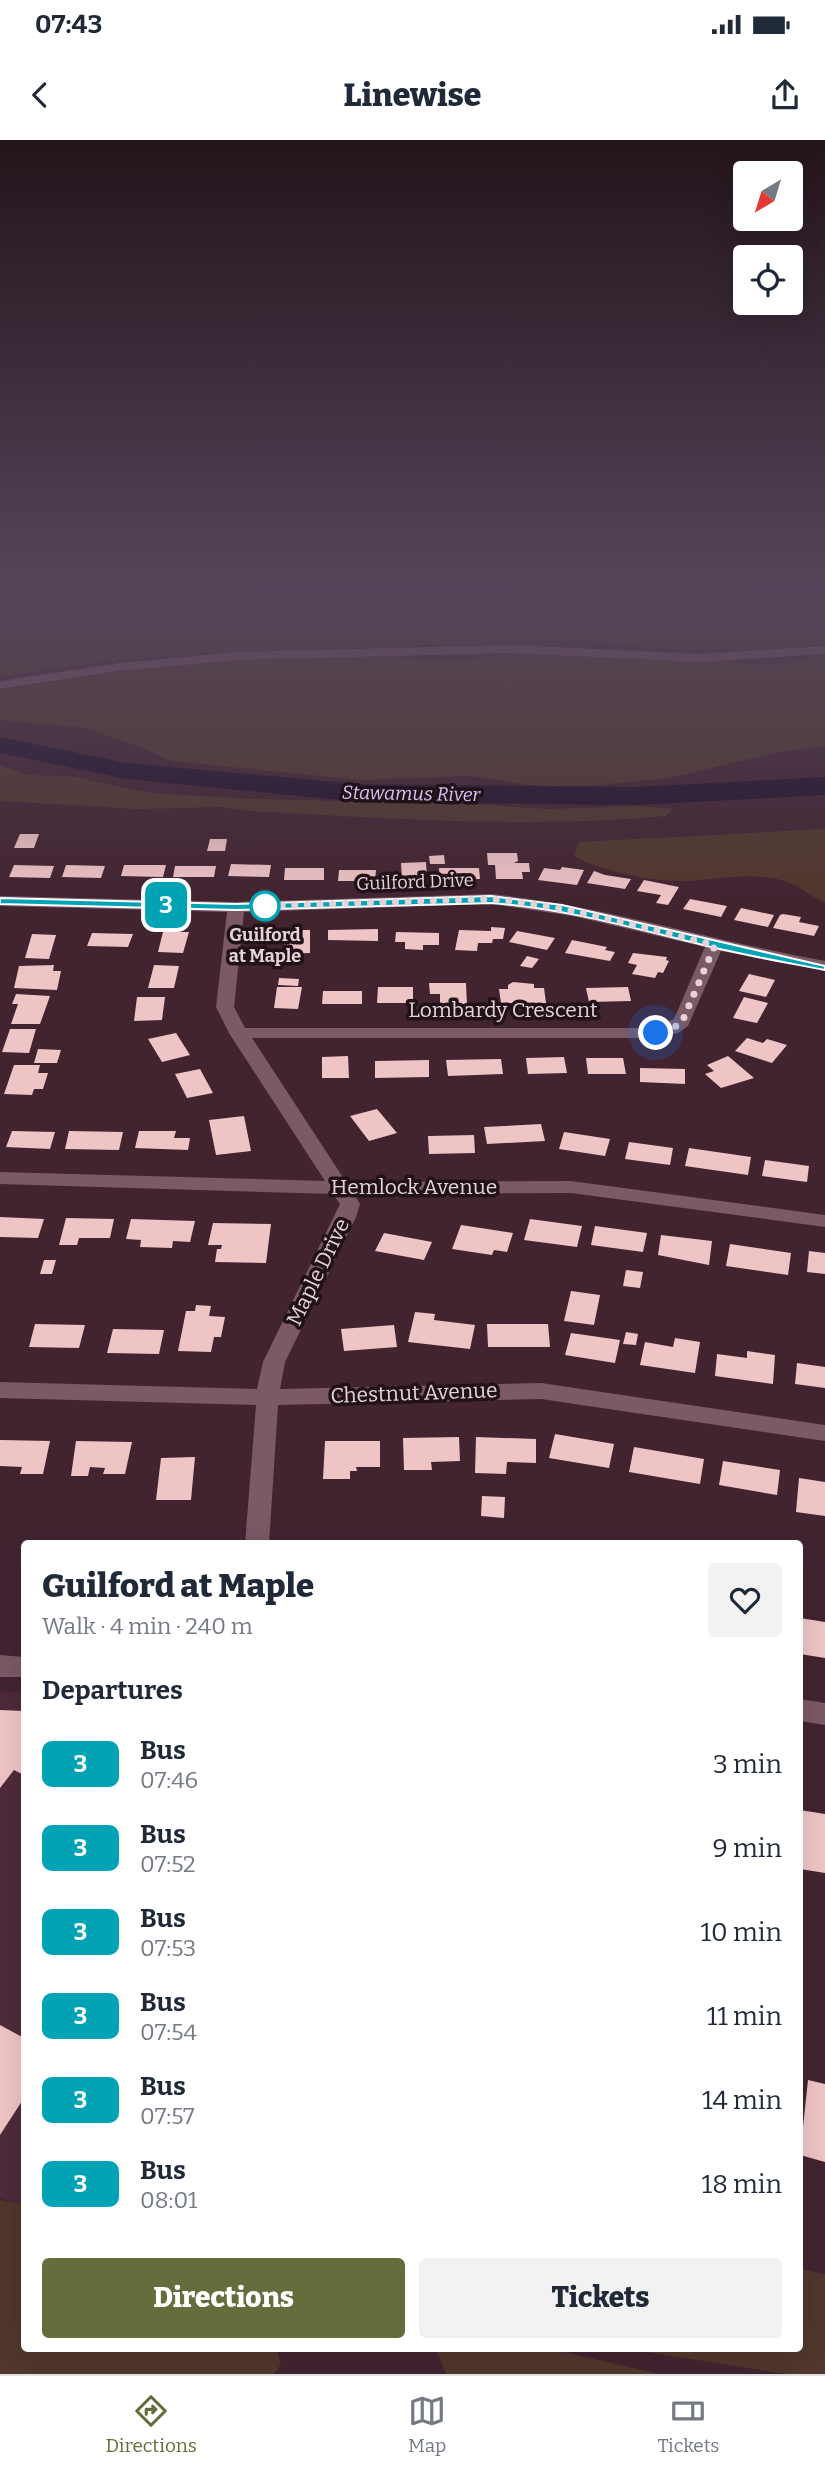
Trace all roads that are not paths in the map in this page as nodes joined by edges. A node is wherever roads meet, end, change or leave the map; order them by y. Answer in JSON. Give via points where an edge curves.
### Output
{"nodes":[{"id":1,"x":0,"y":901,"type":"edge"},
{"id":2,"x":236,"y":907,"type":"junction"},
{"id":3,"x":715,"y":945,"type":"junction"},
{"id":4,"x":825,"y":966,"type":"edge"},
{"id":5,"x":238,"y":1032,"type":"junction"},
{"id":6,"x":0,"y":1178,"type":"edge"},
{"id":7,"x":340,"y":1188,"type":"junction"},
{"id":8,"x":825,"y":1221,"type":"edge"},
{"id":9,"x":0,"y":1390,"type":"edge"},
{"id":10,"x":267,"y":1397,"type":"junction"},
{"id":11,"x":825,"y":1433,"type":"edge"},
{"id":12,"x":257,"y":1540,"type":"edge"},
{"id":13,"x":0,"y":1666,"type":"edge"},
{"id":14,"x":21,"y":1667,"type":"edge"},
{"id":15,"x":803,"y":1710,"type":"edge"},
{"id":16,"x":825,"y":1714,"type":"edge"}],
"edges":[{"from":1,"to":2,"type":"street","name":"Guilford Drive"},
{"from":2,"to":3,"type":"street","name":"Guilford Drive","via":[[501,900],[562,908]]},
{"from":2,"to":5,"type":"street","name":"Maple Drive","via":[[225,1007]]},
{"from":3,"to":4,"type":"street","name":"Guilford Drive"},
{"from":3,"to":5,"type":"street","name":"Lombardy Crescent","via":[[682,1022],[656,1033]]},
{"from":5,"to":7,"type":"street","name":"Maple Drive"},
{"from":6,"to":7,"type":"street","name":"Hemlock Avenue"},
{"from":7,"to":8,"type":"street","name":"Hemlock Avenue","via":[[571,1186]]},
{"from":7,"to":10,"type":"street","name":"Maple Drive","via":[[350,1204],[346,1217],[274,1362]]},
{"from":9,"to":10,"type":"street","name":"Chestnut Avenue"},
{"from":10,"to":11,"type":"street","name":"Chestnut Avenue","via":[[541,1391]]},
{"from":10,"to":12,"type":"street","name":"Maple Drive"},
{"from":13,"to":14,"type":"street"},
{"from":15,"to":16,"type":"street"}]}
